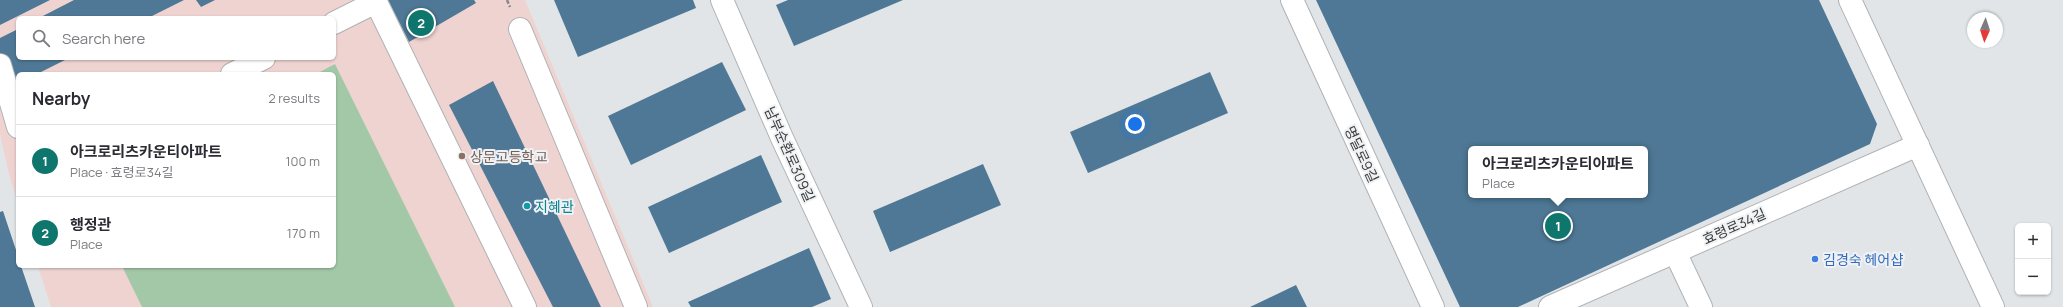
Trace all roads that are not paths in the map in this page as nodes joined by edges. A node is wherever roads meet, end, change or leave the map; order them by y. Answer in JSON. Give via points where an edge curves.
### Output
{"nodes":[{"id":1,"x":722,"y":0,"type":"edge"},
{"id":2,"x":1292,"y":0,"type":"edge"},
{"id":3,"x":1850,"y":0,"type":"edge"},
{"id":4,"x":336,"y":22,"type":"edge"},
{"id":5,"x":520,"y":29,"type":"dead end"},
{"id":6,"x":260,"y":60,"type":"edge"},
{"id":7,"x":0,"y":65,"type":"edge"},
{"id":8,"x":236,"y":72,"type":"edge"},
{"id":9,"x":16,"y":119,"type":"edge"},
{"id":10,"x":1918,"y":145,"type":"junction"},
{"id":11,"x":1675,"y":252,"type":"junction"},
{"id":12,"x":525,"y":307,"type":"edge"},
{"id":13,"x":636,"y":307,"type":"edge"},
{"id":14,"x":861,"y":307,"type":"edge"},
{"id":15,"x":1433,"y":307,"type":"edge"},
{"id":16,"x":1550,"y":307,"type":"edge"},
{"id":17,"x":1701,"y":307,"type":"edge"},
{"id":18,"x":1993,"y":307,"type":"edge"}],
"edges":[{"from":1,"to":14,"type":"street","name":"남부순환로309길","via":[[782,138]]},
{"from":2,"to":15,"type":"street","name":"명달로9길"},
{"from":3,"to":10,"type":"street"},
{"from":4,"to":12,"type":"street","via":[[376,2]]},
{"from":5,"to":13,"type":"street"},
{"from":6,"to":8,"type":"street"},
{"from":7,"to":9,"type":"street"},
{"from":10,"to":11,"type":"street","name":"효령로34길"},
{"from":10,"to":18,"type":"street"},
{"from":11,"to":16,"type":"street","name":"효령로34길"},
{"from":11,"to":17,"type":"street"}]}
